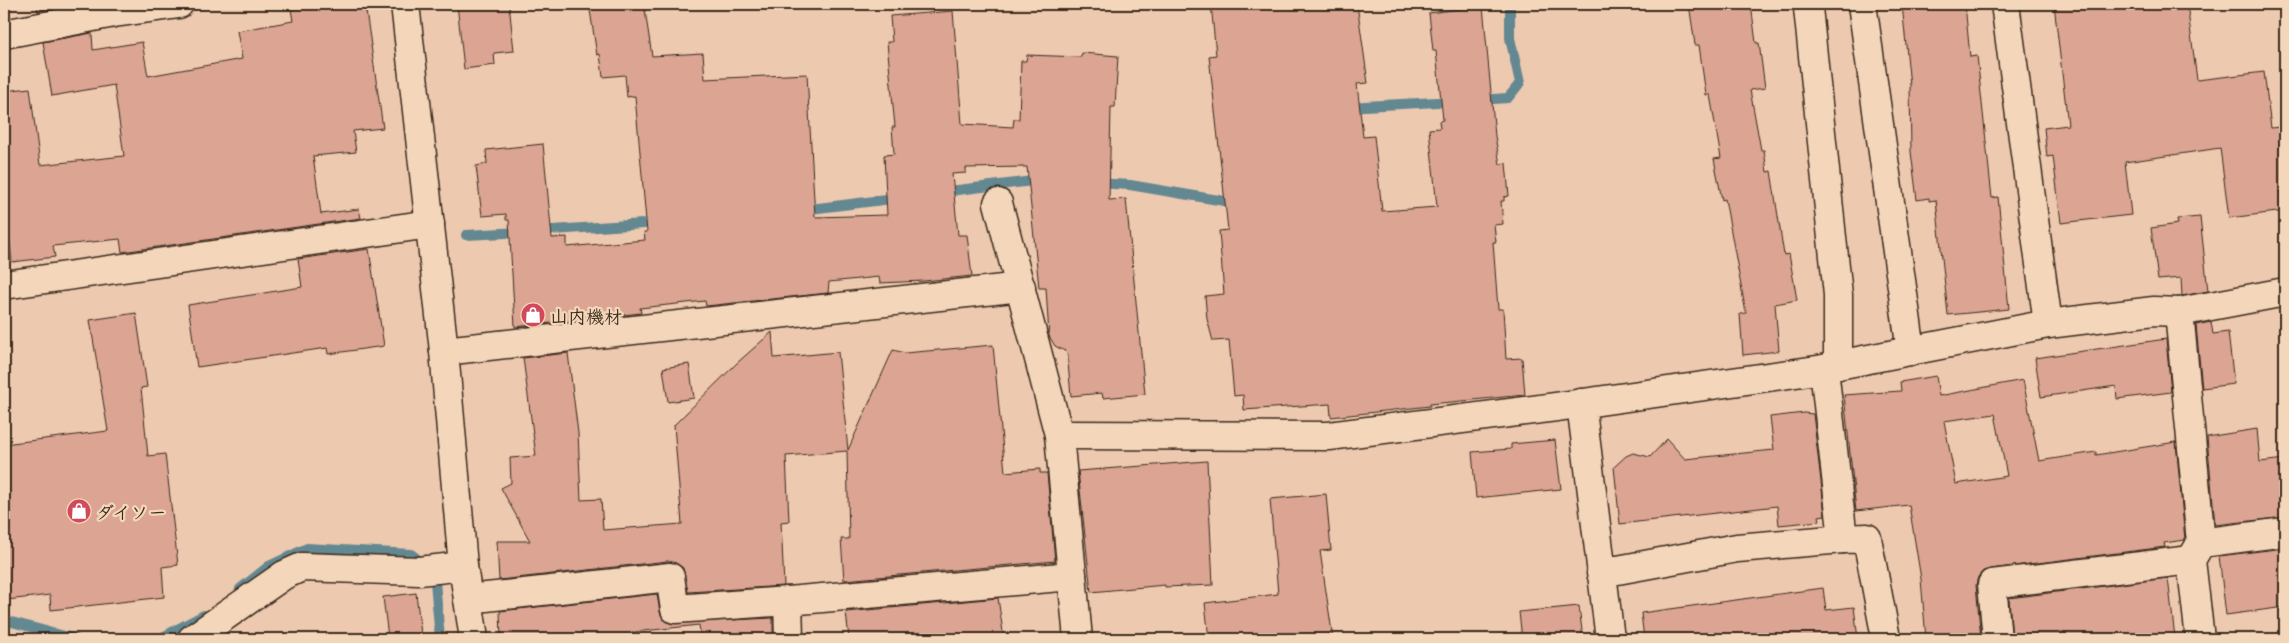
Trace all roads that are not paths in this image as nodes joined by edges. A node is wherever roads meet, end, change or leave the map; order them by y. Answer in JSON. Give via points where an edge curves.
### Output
{"nodes":[{"id":1,"x":179,"y":4,"type":"edge"},
{"id":2,"x":406,"y":4,"type":"edge"},
{"id":3,"x":1862,"y":4,"type":"edge"},
{"id":4,"x":2005,"y":4,"type":"edge"},
{"id":5,"x":113,"y":8,"type":"edge"},
{"id":6,"x":1808,"y":8,"type":"dead end"},
{"id":7,"x":4,"y":34,"type":"edge"},
{"id":8,"x":998,"y":203,"type":"dead end"},
{"id":9,"x":430,"y":224,"type":"junction"},
{"id":10,"x":4,"y":285,"type":"edge"},
{"id":11,"x":1021,"y":287,"type":"junction"},
{"id":12,"x":2285,"y":292,"type":"edge"},
{"id":13,"x":2179,"y":312,"type":"junction"},
{"id":14,"x":2048,"y":324,"type":"junction"},
{"id":15,"x":1911,"y":351,"type":"junction"},
{"id":16,"x":444,"y":352,"type":"junction"},
{"id":17,"x":1831,"y":367,"type":"junction"},
{"id":18,"x":1581,"y":403,"type":"junction"},
{"id":19,"x":1059,"y":434,"type":"junction"},
{"id":20,"x":2285,"y":532,"type":"edge"},
{"id":21,"x":1843,"y":539,"type":"junction"},
{"id":22,"x":2196,"y":552,"type":"junction"},
{"id":23,"x":463,"y":566,"type":"junction"},
{"id":24,"x":1601,"y":573,"type":"junction"},
{"id":25,"x":1072,"y":576,"type":"junction"},
{"id":26,"x":468,"y":599,"type":"junction"},
{"id":27,"x":788,"y":601,"type":"junction"},
{"id":28,"x":1884,"y":633,"type":"dead end"},
{"id":29,"x":192,"y":639,"type":"edge"},
{"id":30,"x":474,"y":639,"type":"edge"},
{"id":31,"x":789,"y":639,"type":"edge"},
{"id":32,"x":1078,"y":639,"type":"edge"},
{"id":33,"x":1610,"y":639,"type":"edge"},
{"id":34,"x":1997,"y":639,"type":"edge"},
{"id":35,"x":2200,"y":639,"type":"edge"}],
"edges":[{"from":1,"to":5,"type":"street"},
{"from":2,"to":9,"type":"street"},
{"from":3,"to":15,"type":"street"},
{"from":4,"to":14,"type":"street"},
{"from":5,"to":7,"type":"street"},
{"from":6,"to":17,"type":"street","via":[[1838,295]]},
{"from":8,"to":11,"type":"street"},
{"from":9,"to":10,"type":"street"},
{"from":9,"to":16,"type":"street"},
{"from":11,"to":16,"type":"street"},
{"from":11,"to":19,"type":"street"},
{"from":12,"to":13,"type":"street"},
{"from":13,"to":14,"type":"street"},
{"from":13,"to":22,"type":"street"},
{"from":14,"to":15,"type":"street"},
{"from":15,"to":17,"type":"street"},
{"from":16,"to":23,"type":"street"},
{"from":17,"to":18,"type":"street"},
{"from":17,"to":21,"type":"street"},
{"from":18,"to":19,"type":"street","via":[[1329,436]]},
{"from":18,"to":24,"type":"street"},
{"from":19,"to":25,"type":"street"},
{"from":20,"to":22,"type":"street"},
{"from":21,"to":24,"type":"street","via":[[1737,548]]},
{"from":21,"to":28,"type":"street","via":[[1867,538]]},
{"from":22,"to":34,"type":"street","via":[[1992,584]]},
{"from":22,"to":35,"type":"street"},
{"from":23,"to":26,"type":"street"},
{"from":23,"to":29,"type":"street","via":[[419,571],[302,567],[284,575]]},
{"from":24,"to":33,"type":"street"},
{"from":25,"to":27,"type":"street"},
{"from":25,"to":32,"type":"street"},
{"from":26,"to":27,"type":"street","via":[[670,577],[675,609]]},
{"from":26,"to":30,"type":"street"},
{"from":27,"to":31,"type":"street"}]}
